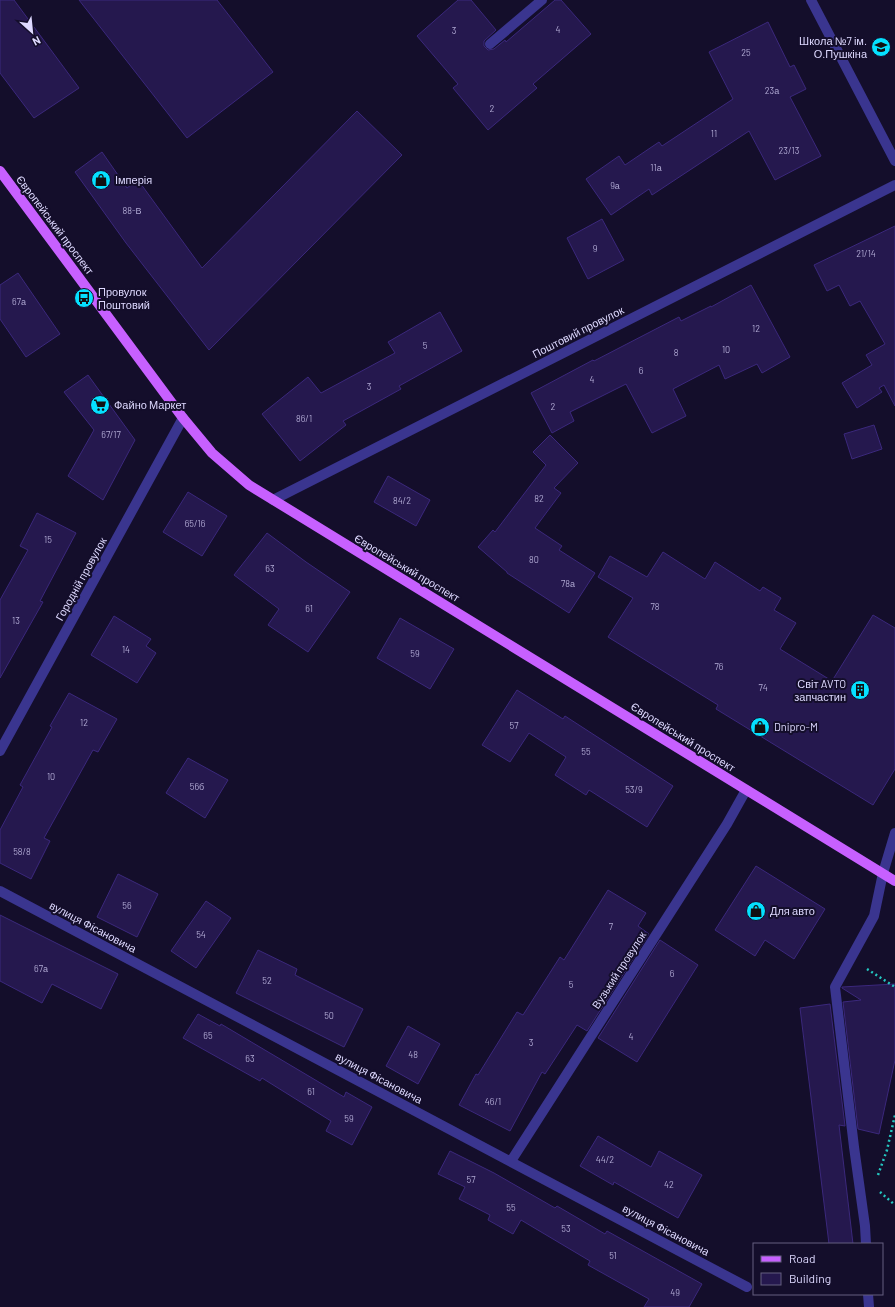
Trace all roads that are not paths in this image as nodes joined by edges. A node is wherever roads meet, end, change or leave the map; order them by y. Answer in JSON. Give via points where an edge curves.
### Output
{"nodes":[{"id":1,"x":542,"y":0,"type":"edge"},
{"id":2,"x":811,"y":0,"type":"edge"},
{"id":3,"x":490,"y":44,"type":"dead end"},
{"id":4,"x":895,"y":161,"type":"edge"},
{"id":5,"x":0,"y":171,"type":"edge"},
{"id":6,"x":895,"y":185,"type":"edge"},
{"id":7,"x":183,"y":418,"type":"junction"},
{"id":8,"x":273,"y":500,"type":"junction"},
{"id":9,"x":0,"y":751,"type":"edge"},
{"id":10,"x":746,"y":790,"type":"junction"},
{"id":11,"x":895,"y":833,"type":"edge"},
{"id":12,"x":883,"y":873,"type":"junction"},
{"id":13,"x":895,"y":881,"type":"edge"},
{"id":14,"x":0,"y":891,"type":"edge"},
{"id":15,"x":511,"y":1161,"type":"junction"},
{"id":16,"x":866,"y":1243,"type":"edge"},
{"id":17,"x":747,"y":1287,"type":"dead end"},
{"id":18,"x":868,"y":1295,"type":"edge"},
{"id":19,"x":869,"y":1307,"type":"edge"}],
"edges":[{"from":1,"to":3,"type":"street"},
{"from":2,"to":4,"type":"street"},
{"from":5,"to":7,"type":"main road","name":"Європейський проспект"},
{"from":6,"to":8,"type":"street","name":"Поштовий провулок"},
{"from":7,"to":8,"type":"main road","name":"Європейський проспект","via":[[212,453],[249,485]]},
{"from":7,"to":9,"type":"street","name":"Городній провулок"},
{"from":8,"to":10,"type":"main road","name":"Європейський проспект"},
{"from":10,"to":12,"type":"main road","name":"Європейський проспект"},
{"from":10,"to":15,"type":"street","name":"Вузький провулок"},
{"from":11,"to":12,"type":"street"},
{"from":12,"to":13,"type":"main road","name":"Європейський проспект"},
{"from":12,"to":16,"type":"street","via":[[874,916],[835,987]]},
{"from":14,"to":15,"type":"street","name":"вулиця Фісановича"},
{"from":15,"to":17,"type":"street","name":"вулиця Фісановича"},
{"from":18,"to":19,"type":"street"}]}
